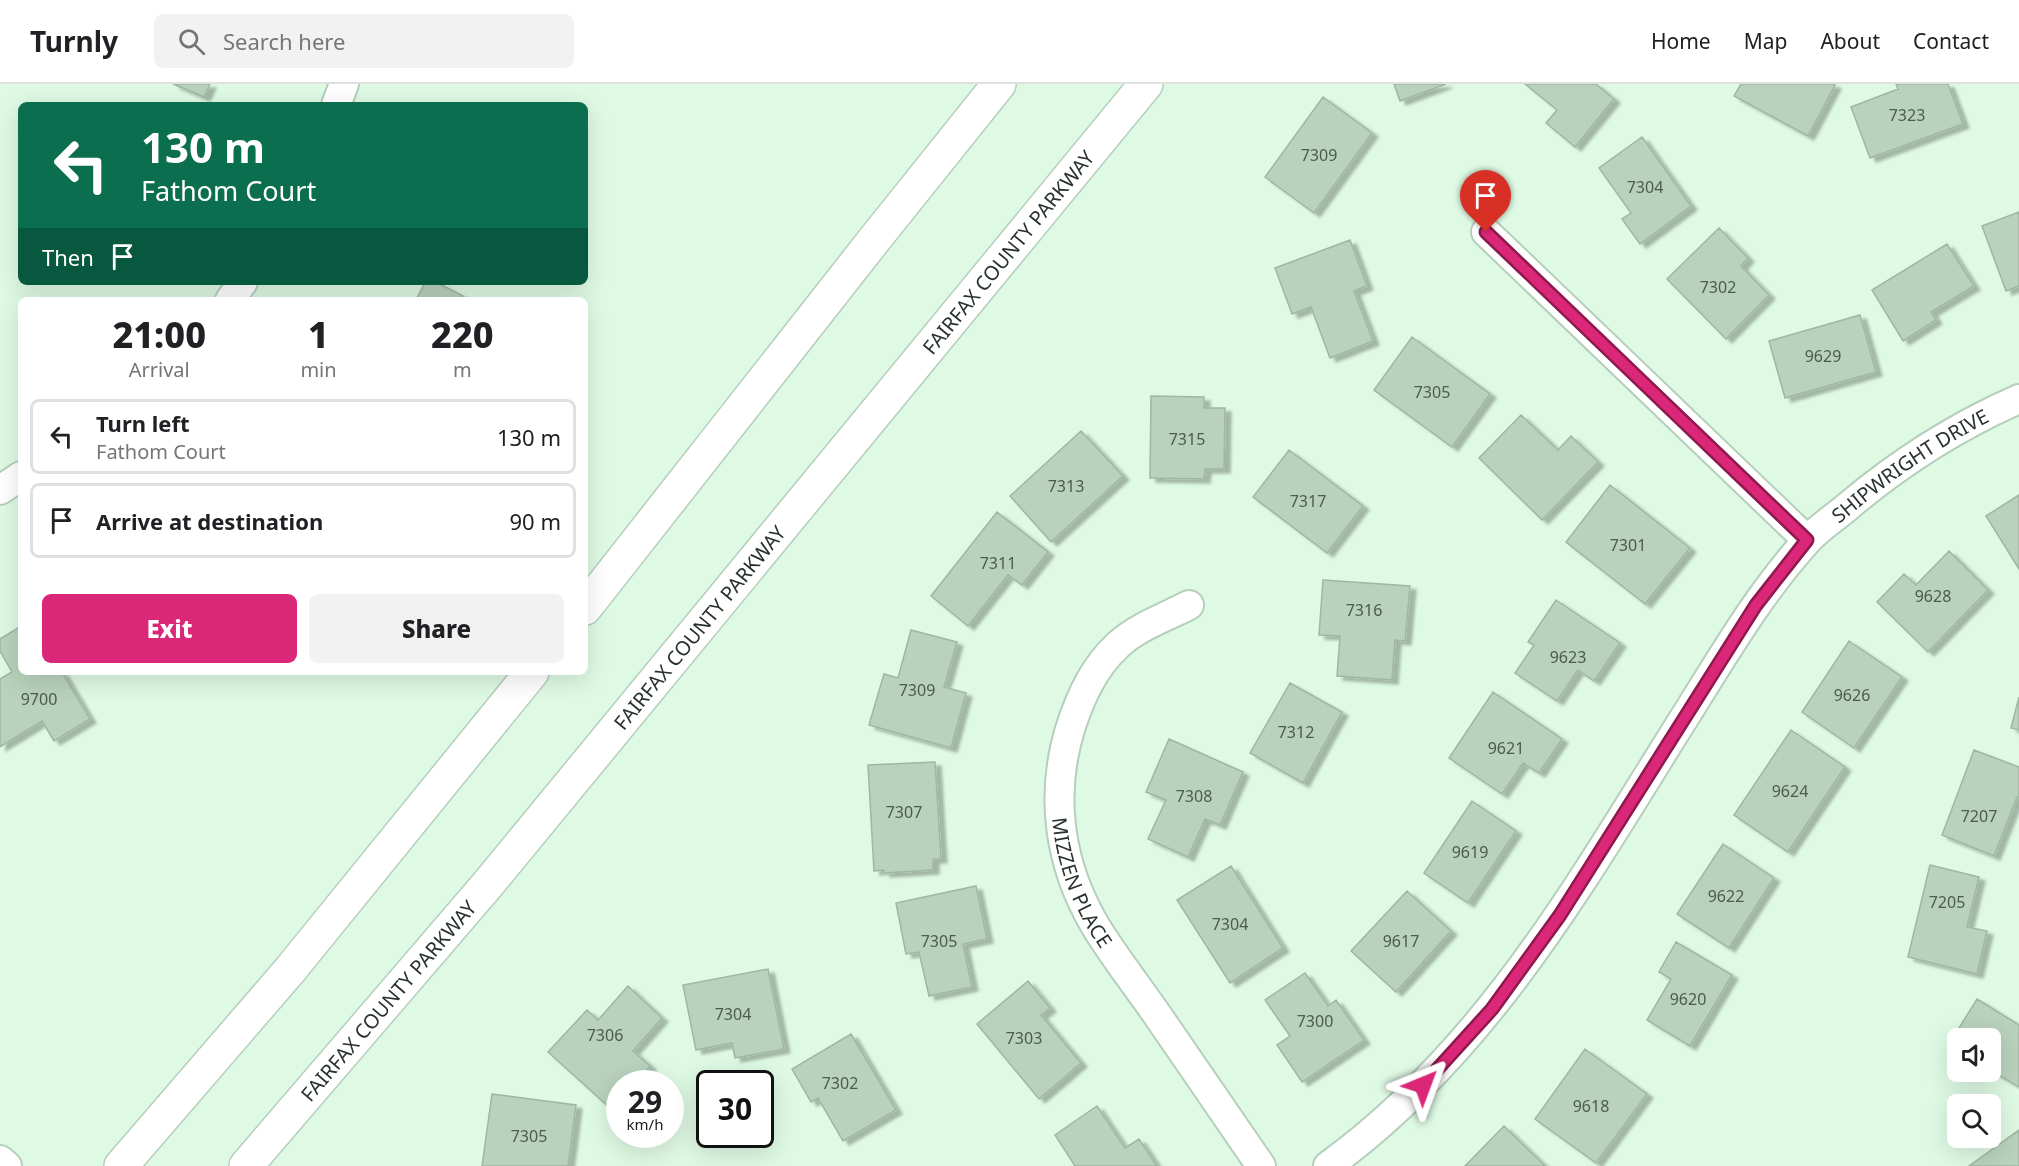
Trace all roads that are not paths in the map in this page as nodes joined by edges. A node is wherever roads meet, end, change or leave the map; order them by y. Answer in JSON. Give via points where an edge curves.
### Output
{"nodes":[{"id":1,"x":344,"y":84,"type":"edge"},
{"id":2,"x":999,"y":84,"type":"edge"},
{"id":3,"x":1146,"y":84,"type":"edge"},
{"id":4,"x":337,"y":102,"type":"edge"},
{"id":5,"x":1486,"y":232,"type":"dead end"},
{"id":6,"x":2019,"y":399,"type":"edge"},
{"id":7,"x":18,"y":478,"type":"edge"},
{"id":8,"x":0,"y":490,"type":"edge"},
{"id":9,"x":1807,"y":540,"type":"junction"},
{"id":10,"x":588,"y":604,"type":"edge"},
{"id":11,"x":1189,"y":605,"type":"dead end"},
{"id":12,"x":530,"y":675,"type":"edge"},
{"id":13,"x":0,"y":1160,"type":"edge"},
{"id":14,"x":7,"y":1166,"type":"edge"},
{"id":15,"x":121,"y":1166,"type":"edge"},
{"id":16,"x":246,"y":1166,"type":"edge"},
{"id":17,"x":1261,"y":1166,"type":"edge"},
{"id":18,"x":1328,"y":1166,"type":"edge"}],
"edges":[{"from":1,"to":4,"type":"street"},
{"from":2,"to":10,"type":"highway"},
{"from":3,"to":16,"type":"highway","name":"FAIRFAX COUNTY PARKWAY","via":[[488,884]]},
{"from":5,"to":9,"type":"street"},
{"from":6,"to":9,"type":"street","name":"SHIPWRIGHT DRIVE","via":[[1923,449],[1884,475]]},
{"from":7,"to":8,"type":"street"},
{"from":9,"to":18,"type":"street","name":"SHIPWRIGHT DRIVE","via":[[1756,605],[1560,915],[1492,1009],[1383,1124]]},
{"from":11,"to":17,"type":"street","name":"MIZZEN PLACE","via":[[1127,637],[1098,666],[1080,699],[1063,751],[1058,792],[1061,834],[1073,880],[1096,926]]},
{"from":12,"to":15,"type":"highway","via":[[290,969]]},
{"from":13,"to":14,"type":"street"}]}
